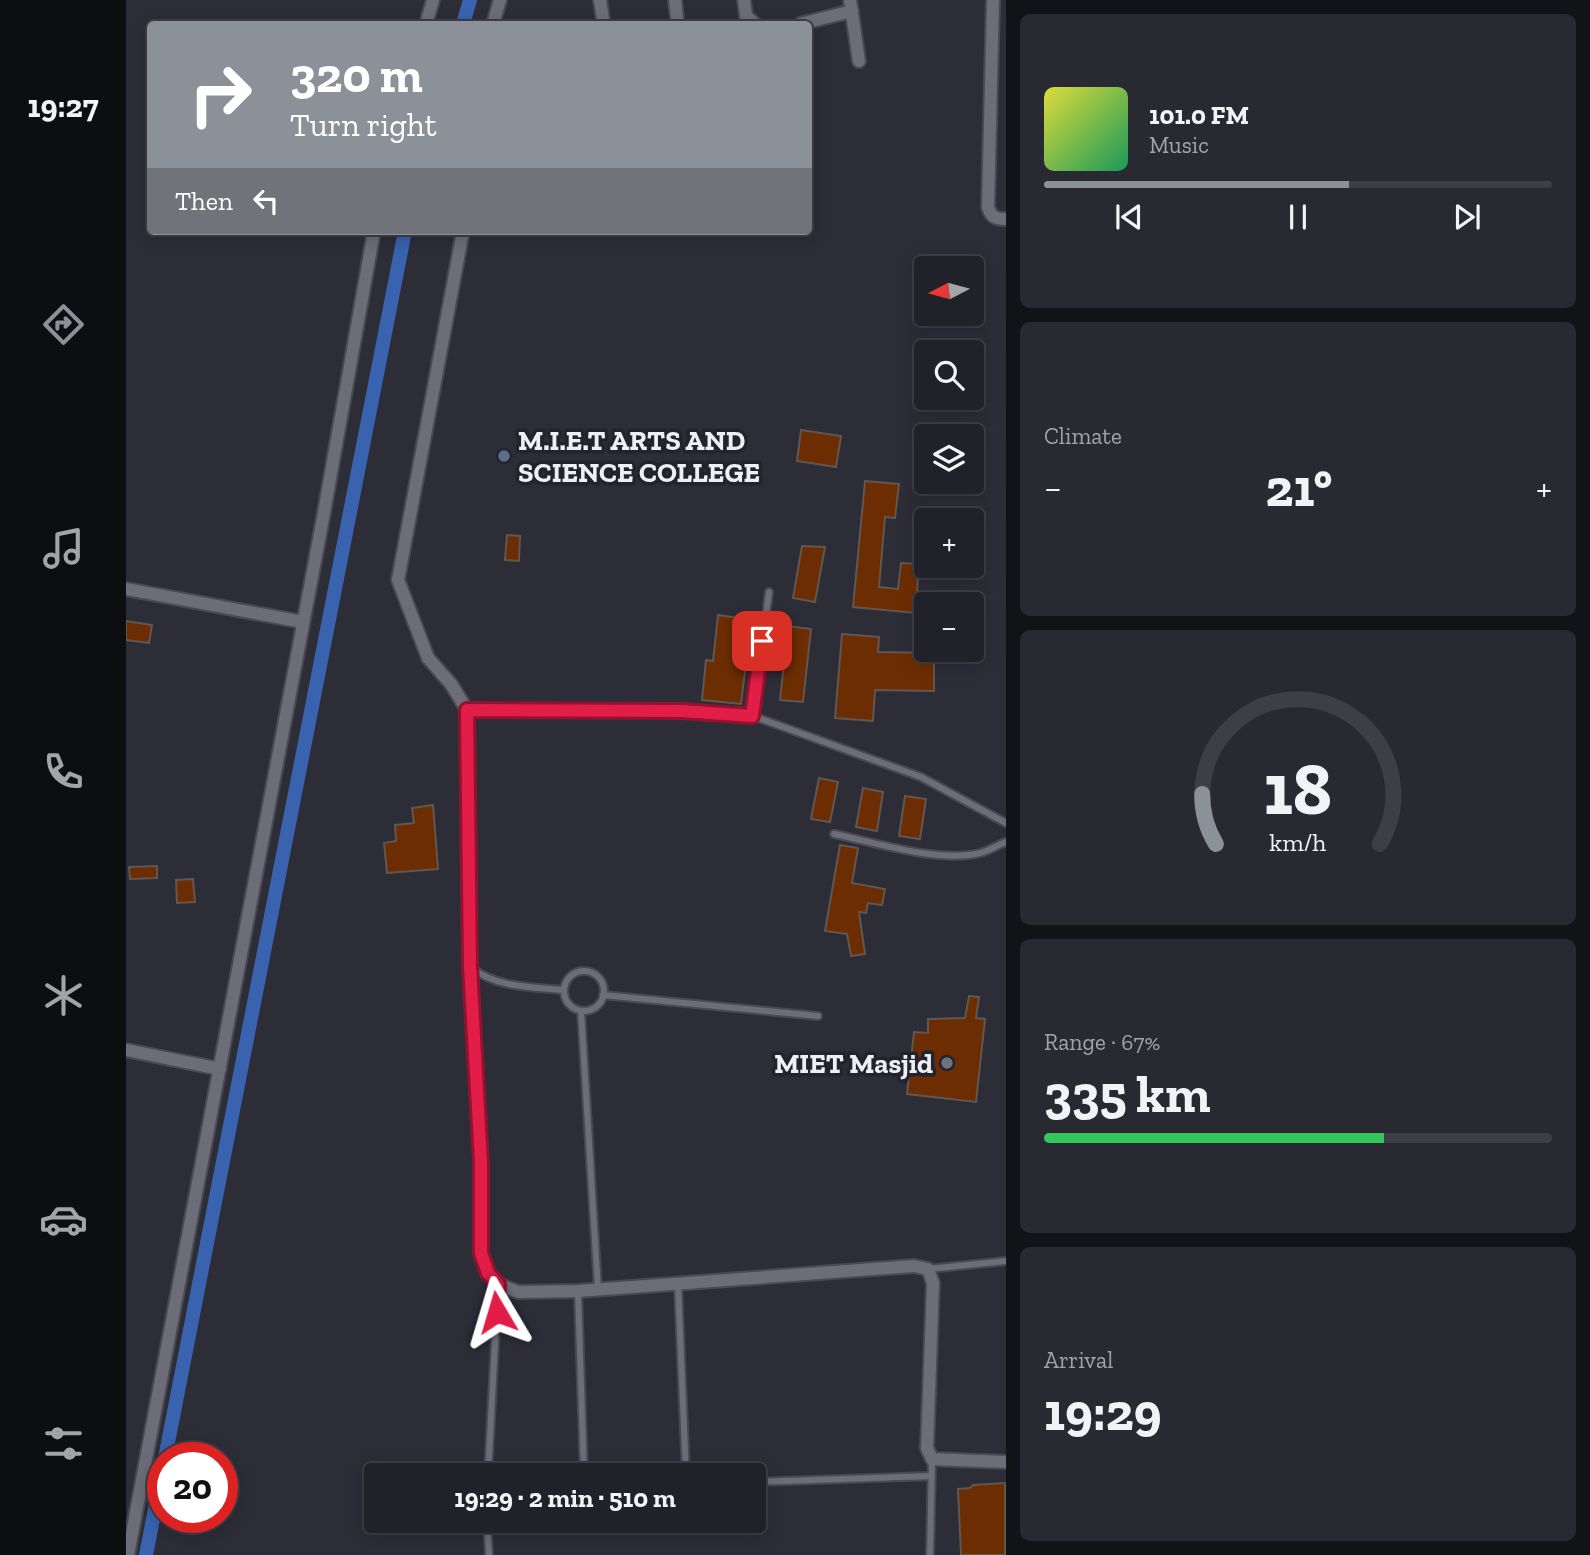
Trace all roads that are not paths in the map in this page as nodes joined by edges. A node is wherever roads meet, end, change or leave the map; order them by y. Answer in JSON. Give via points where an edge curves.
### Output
{"nodes":[{"id":1,"x":433,"y":0,"type":"edge"},
{"id":2,"x":500,"y":0,"type":"edge"},
{"id":3,"x":600,"y":0,"type":"edge"},
{"id":4,"x":675,"y":0,"type":"edge"},
{"id":5,"x":744,"y":0,"type":"edge"},
{"id":6,"x":993,"y":0,"type":"edge"},
{"id":7,"x":851,"y":5,"type":"edge"},
{"id":8,"x":677,"y":18,"type":"dead end"},
{"id":9,"x":603,"y":19,"type":"dead end"},
{"id":10,"x":427,"y":21,"type":"edge"},
{"id":11,"x":494,"y":21,"type":"edge"},
{"id":12,"x":752,"y":21,"type":"edge"},
{"id":13,"x":808,"y":21,"type":"edge"},
{"id":14,"x":859,"y":61,"type":"dead end"},
{"id":15,"x":1006,"y":219,"type":"edge"},
{"id":16,"x":373,"y":235,"type":"edge"},
{"id":17,"x":462,"y":235,"type":"edge"},
{"id":18,"x":126,"y":589,"type":"edge"},
{"id":19,"x":769,"y":592,"type":"dead end"},
{"id":20,"x":303,"y":622,"type":"junction"},
{"id":21,"x":467,"y":710,"type":"junction"},
{"id":22,"x":752,"y":716,"type":"junction"},
{"id":23,"x":1006,"y":823,"type":"edge"},
{"id":24,"x":834,"y":834,"type":"dead end"},
{"id":25,"x":1006,"y":842,"type":"edge"},
{"id":26,"x":470,"y":966,"type":"junction"},
{"id":27,"x":564,"y":990,"type":"junction"},
{"id":28,"x":603,"y":995,"type":"junction"},
{"id":29,"x":581,"y":1011,"type":"junction"},
{"id":30,"x":818,"y":1016,"type":"dead end"},
{"id":31,"x":126,"y":1050,"type":"edge"},
{"id":32,"x":220,"y":1069,"type":"junction"},
{"id":33,"x":1006,"y":1261,"type":"edge"},
{"id":34,"x":928,"y":1269,"type":"junction"},
{"id":35,"x":498,"y":1284,"type":"junction"},
{"id":36,"x":678,"y":1285,"type":"junction"},
{"id":37,"x":598,"y":1290,"type":"junction"},
{"id":38,"x":578,"y":1291,"type":"junction"},
{"id":39,"x":932,"y":1460,"type":"junction"},
{"id":40,"x":1006,"y":1462,"type":"edge"},
{"id":41,"x":489,"y":1463,"type":"edge"},
{"id":42,"x":584,"y":1463,"type":"edge"},
{"id":43,"x":685,"y":1463,"type":"edge"},
{"id":44,"x":931,"y":1476,"type":"junction"},
{"id":45,"x":766,"y":1482,"type":"edge"},
{"id":46,"x":488,"y":1533,"type":"edge"},
{"id":47,"x":128,"y":1555,"type":"edge"},
{"id":48,"x":489,"y":1555,"type":"edge"},
{"id":49,"x":930,"y":1555,"type":"edge"}],
"edges":[{"from":1,"to":10,"type":"street"},
{"from":2,"to":11,"type":"street"},
{"from":3,"to":9,"type":"street"},
{"from":4,"to":8,"type":"street"},
{"from":5,"to":12,"type":"street","via":[[746,16]]},
{"from":6,"to":15,"type":"street","via":[[988,206],[996,219]]},
{"from":7,"to":13,"type":"street"},
{"from":7,"to":14,"type":"street"},
{"from":16,"to":20,"type":"street"},
{"from":17,"to":21,"type":"street","via":[[398,580],[428,658]]},
{"from":18,"to":20,"type":"street"},
{"from":19,"to":22,"type":"lane"},
{"from":20,"to":32,"type":"street"},
{"from":21,"to":22,"type":"lane","via":[[682,711]]},
{"from":21,"to":26,"type":"street"},
{"from":22,"to":23,"type":"lane","via":[[921,777]]},
{"from":24,"to":25,"type":"lane","via":[[958,855],[981,853]]},
{"from":26,"to":27,"type":"lane","via":[[499,982]]},
{"from":26,"to":35,"type":"street","via":[[481,1253]]},
{"from":27,"to":28,"type":"lane","via":[[571,975],[583,970],[600,979]]},
{"from":27,"to":29,"type":"lane","via":[[569,1005]]},
{"from":28,"to":29,"type":"lane","via":[[594,1008]]},
{"from":28,"to":30,"type":"lane"},
{"from":29,"to":37,"type":"lane"},
{"from":31,"to":32,"type":"street"},
{"from":32,"to":47,"type":"street"},
{"from":33,"to":34,"type":"lane"},
{"from":34,"to":36,"type":"street","via":[[914,1266]]},
{"from":34,"to":39,"type":"street","via":[[933,1283],[927,1448]]},
{"from":35,"to":38,"type":"street","via":[[518,1292]]},
{"from":35,"to":41,"type":"lane"},
{"from":36,"to":37,"type":"street"},
{"from":36,"to":43,"type":"lane"},
{"from":37,"to":38,"type":"street"},
{"from":38,"to":42,"type":"lane"},
{"from":39,"to":40,"type":"street"},
{"from":39,"to":44,"type":"lane"},
{"from":44,"to":45,"type":"lane"},
{"from":44,"to":49,"type":"lane"},
{"from":46,"to":48,"type":"lane"}]}
